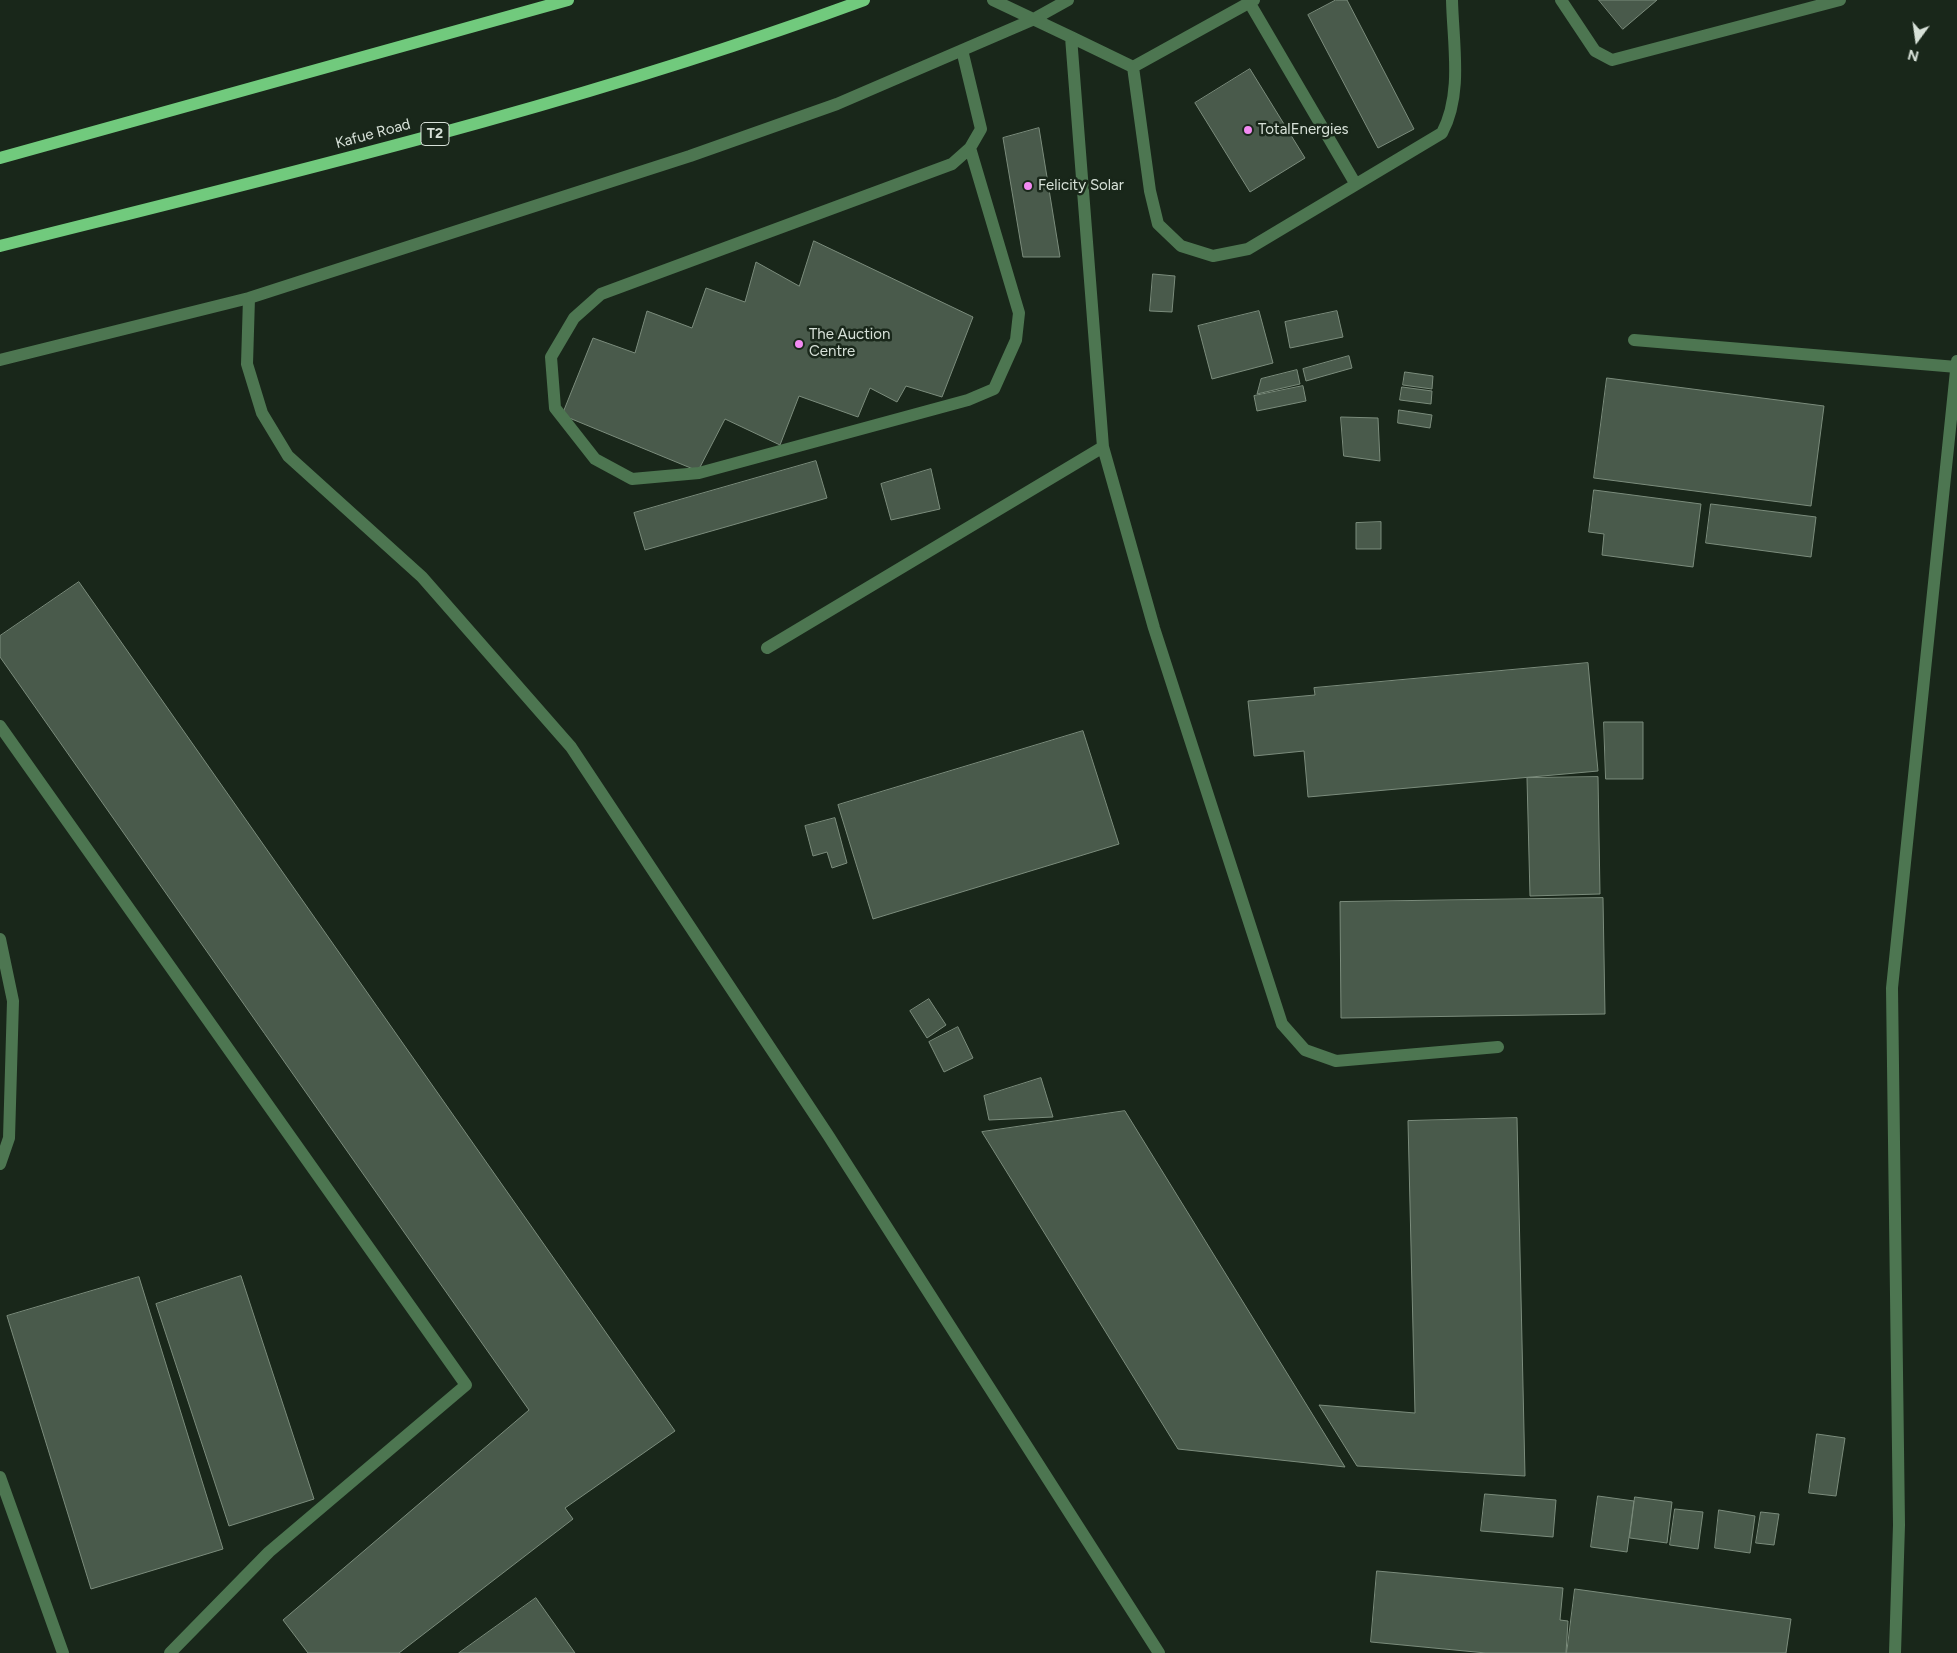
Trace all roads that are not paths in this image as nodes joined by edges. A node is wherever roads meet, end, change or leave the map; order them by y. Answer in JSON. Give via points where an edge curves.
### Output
{"nodes":[{"id":1,"x":568,"y":0,"type":"edge"},
{"id":2,"x":864,"y":0,"type":"edge"},
{"id":3,"x":993,"y":0,"type":"edge"},
{"id":4,"x":1068,"y":0,"type":"edge"},
{"id":5,"x":1452,"y":0,"type":"edge"},
{"id":6,"x":1561,"y":0,"type":"edge"},
{"id":7,"x":1840,"y":0,"type":"edge"},
{"id":8,"x":1252,"y":1,"type":"edge"},
{"id":9,"x":1032,"y":20,"type":"junction"},
{"id":10,"x":1071,"y":37,"type":"junction"},
{"id":11,"x":962,"y":50,"type":"junction"},
{"id":12,"x":1133,"y":67,"type":"junction"},
{"id":13,"x":970,"y":148,"type":"junction"},
{"id":14,"x":0,"y":158,"type":"edge"},
{"id":15,"x":1355,"y":184,"type":"junction"},
{"id":16,"x":0,"y":246,"type":"edge"},
{"id":17,"x":250,"y":298,"type":"junction"},
{"id":18,"x":1634,"y":340,"type":"dead end"},
{"id":19,"x":0,"y":360,"type":"edge"},
{"id":20,"x":1957,"y":362,"type":"edge"},
{"id":21,"x":1957,"y":367,"type":"edge"},
{"id":22,"x":1103,"y":447,"type":"junction"},
{"id":23,"x":767,"y":648,"type":"dead end"},
{"id":24,"x":0,"y":726,"type":"edge"},
{"id":25,"x":0,"y":939,"type":"edge"},
{"id":26,"x":1498,"y":1047,"type":"dead end"},
{"id":27,"x":0,"y":1164,"type":"edge"},
{"id":28,"x":0,"y":1477,"type":"edge"},
{"id":29,"x":62,"y":1653,"type":"edge"},
{"id":30,"x":170,"y":1653,"type":"edge"},
{"id":31,"x":1158,"y":1653,"type":"edge"},
{"id":32,"x":1895,"y":1653,"type":"edge"}],
"edges":[{"from":1,"to":14,"type":"main road"},
{"from":2,"to":16,"type":"main road","name":"Kafue Road","number":"T2","via":[[779,31],[573,95],[349,158]]},
{"from":3,"to":9,"type":"street"},
{"from":4,"to":9,"type":"street"},
{"from":5,"to":15,"type":"street","via":[[1455,98],[1450,118],[1442,133]]},
{"from":6,"to":7,"type":"street","via":[[1594,51],[1612,60]]},
{"from":8,"to":12,"type":"street"},
{"from":8,"to":15,"type":"street"},
{"from":9,"to":10,"type":"street"},
{"from":9,"to":11,"type":"street"},
{"from":10,"to":12,"type":"street"},
{"from":10,"to":22,"type":"street"},
{"from":11,"to":13,"type":"street","via":[[981,130]]},
{"from":11,"to":17,"type":"street","via":[[837,104],[690,156]]},
{"from":12,"to":15,"type":"street","via":[[1150,191],[1158,224],[1181,246],[1213,256],[1248,249]]},
{"from":13,"to":13,"type":"street","via":[[952,164],[601,294],[574,318],[551,357],[556,408],[595,459],[632,479],[699,473],[968,400],[994,389],[1016,340],[1019,312]]},
{"from":17,"to":19,"type":"street"},
{"from":17,"to":31,"type":"street","via":[[247,364],[262,413],[288,456],[422,577],[571,747],[828,1135]]},
{"from":18,"to":21,"type":"street"},
{"from":20,"to":21,"type":"street"},
{"from":21,"to":32,"type":"street","via":[[1892,988],[1899,1525]]},
{"from":22,"to":23,"type":"street"},
{"from":22,"to":26,"type":"street","via":[[1154,628],[1282,1024],[1305,1050],[1336,1061]]},
{"from":24,"to":30,"type":"street","via":[[466,1385],[269,1552]]},
{"from":25,"to":27,"type":"street","via":[[13,1001],[9,1138]]},
{"from":28,"to":29,"type":"street"}]}
